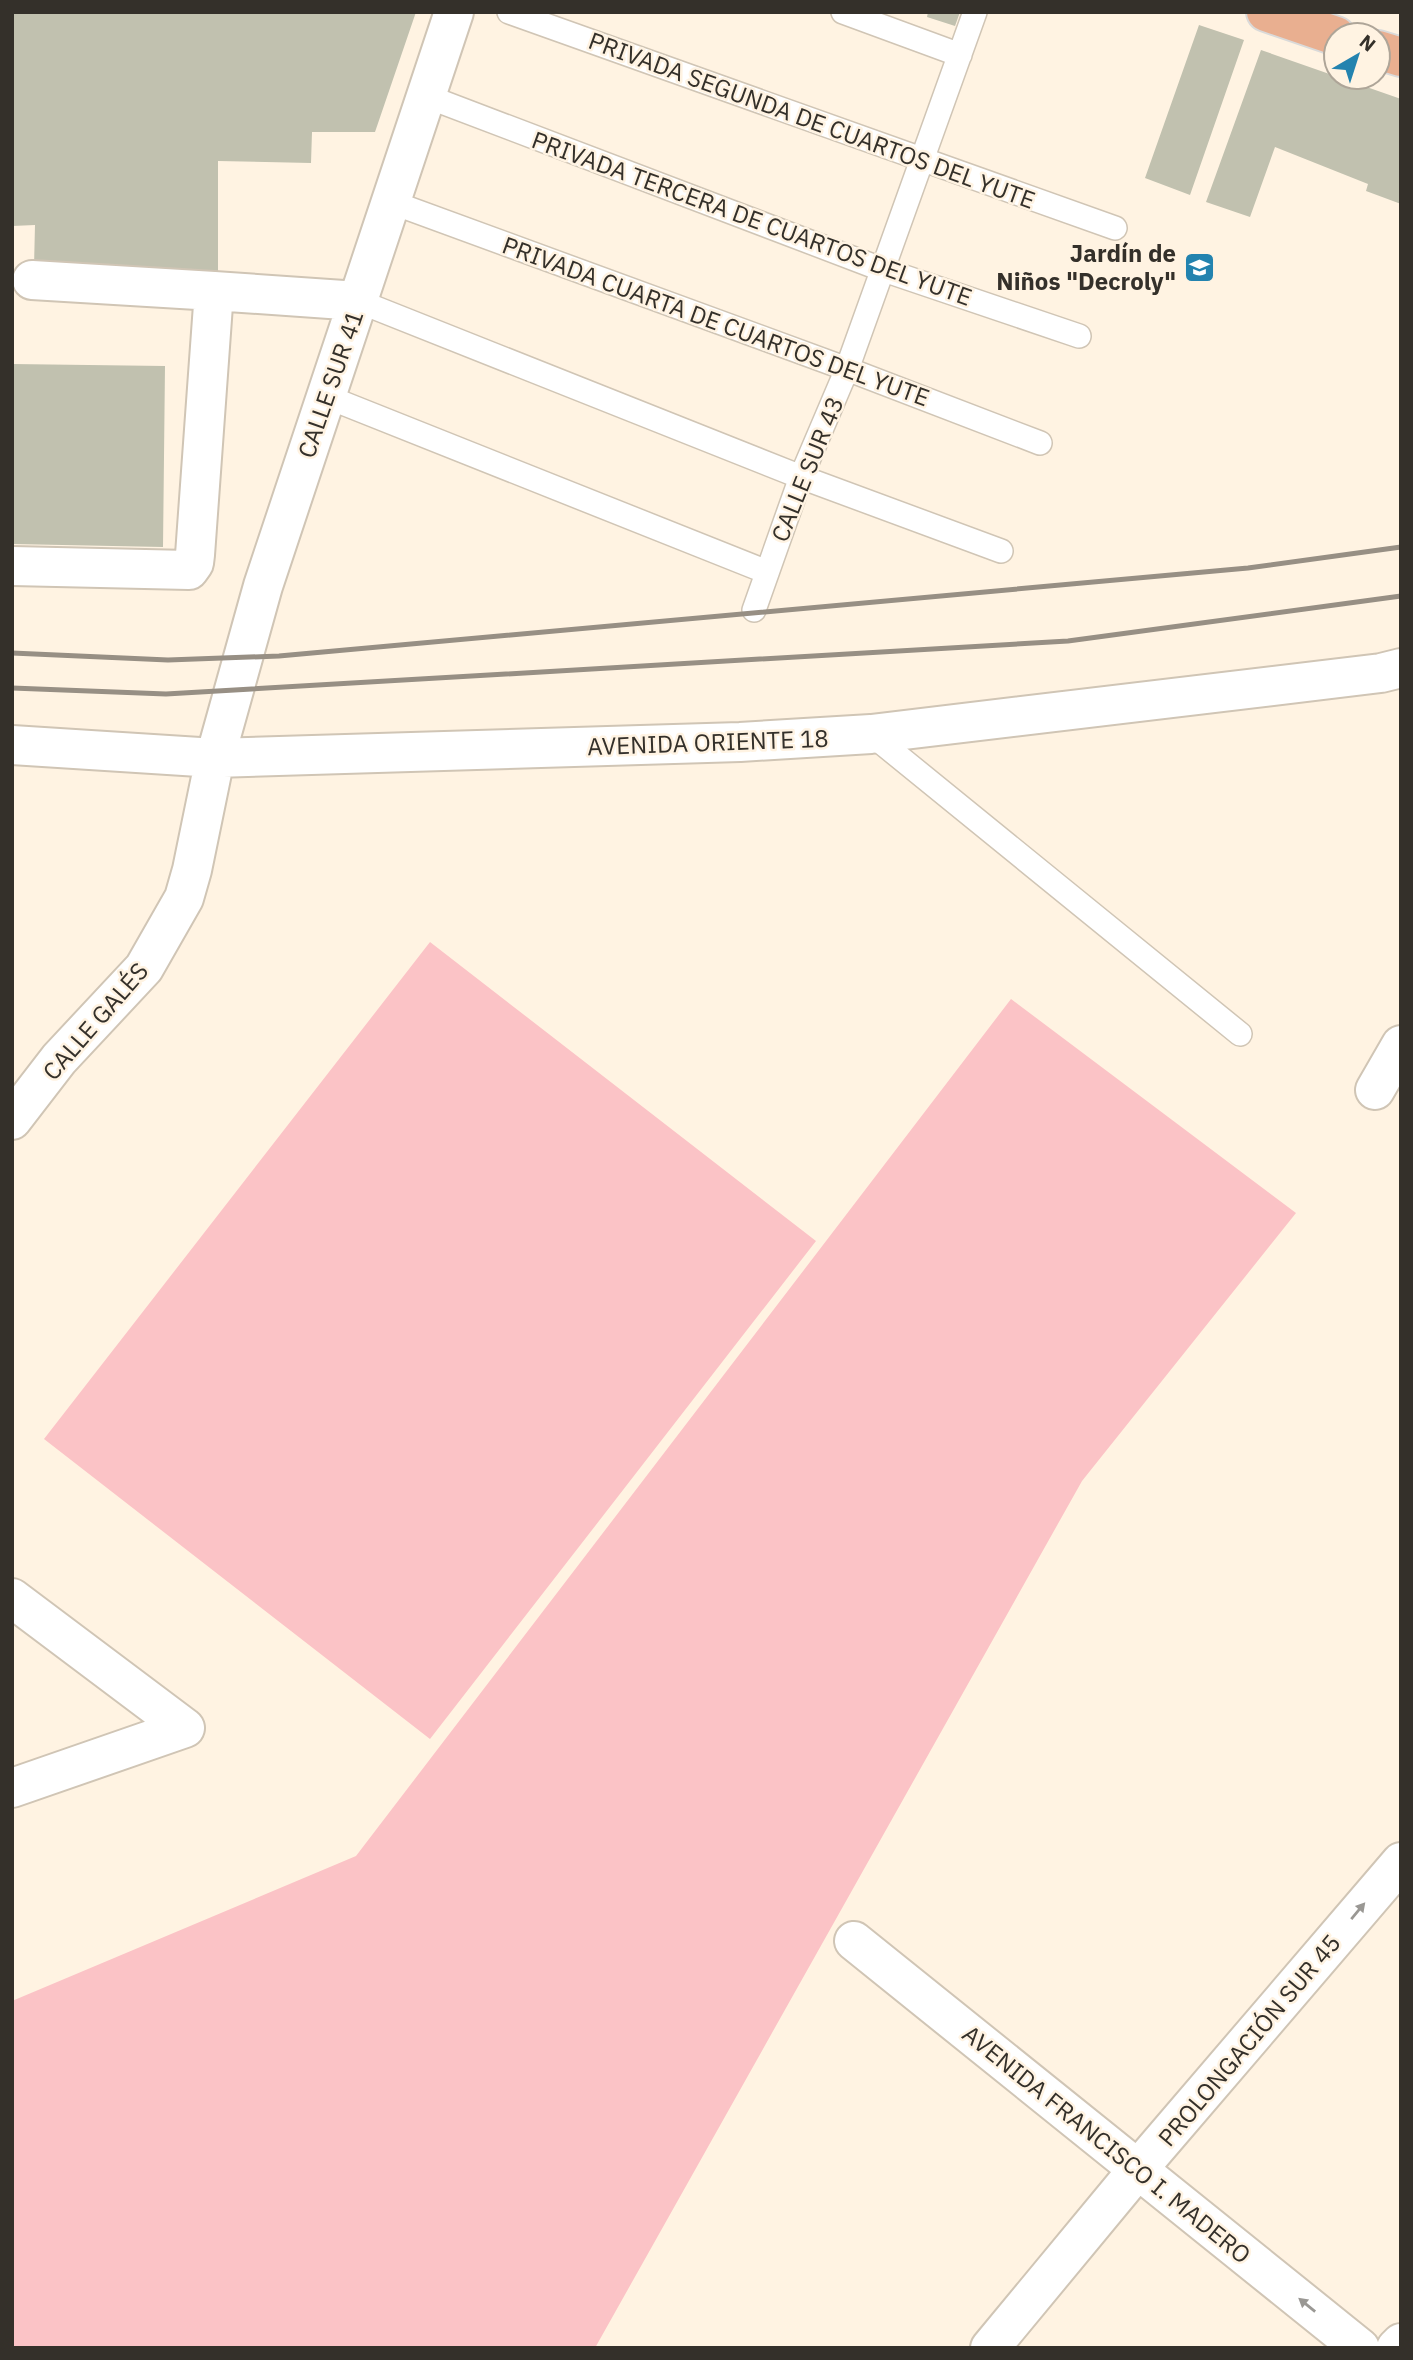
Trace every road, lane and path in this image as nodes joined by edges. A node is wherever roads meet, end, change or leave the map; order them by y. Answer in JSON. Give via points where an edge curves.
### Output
{"nodes":[{"id":1,"x":454,"y":12,"type":"edge"},
{"id":2,"x":509,"y":12,"type":"edge"},
{"id":3,"x":843,"y":12,"type":"edge"},
{"id":4,"x":975,"y":12,"type":"edge"},
{"id":5,"x":1266,"y":12,"type":"edge"},
{"id":6,"x":1322,"y":31,"type":"edge"},
{"id":7,"x":960,"y":55,"type":"junction"},
{"id":8,"x":426,"y":96,"type":"junction"},
{"id":9,"x":922,"y":159,"type":"junction"},
{"id":10,"x":391,"y":202,"type":"junction"},
{"id":11,"x":1115,"y":228,"type":"dead end"},
{"id":12,"x":881,"y":269,"type":"junction"},
{"id":13,"x":32,"y":280,"type":"dead end"},
{"id":14,"x":214,"y":291,"type":"junction"},
{"id":15,"x":358,"y":300,"type":"junction"},
{"id":16,"x":1079,"y":337,"type":"dead end"},
{"id":17,"x":847,"y":369,"type":"junction"},
{"id":18,"x":326,"y":396,"type":"junction"},
{"id":19,"x":1040,"y":443,"type":"dead end"},
{"id":20,"x":800,"y":477,"type":"junction"},
{"id":21,"x":1001,"y":551,"type":"dead end"},
{"id":22,"x":12,"y":566,"type":"edge"},
{"id":23,"x":767,"y":572,"type":"junction"},
{"id":24,"x":754,"y":610,"type":"dead end"},
{"id":25,"x":1394,"y":678,"type":"edge"},
{"id":26,"x":872,"y":734,"type":"junction"},
{"id":27,"x":12,"y":745,"type":"edge"},
{"id":28,"x":215,"y":758,"type":"junction"},
{"id":29,"x":1240,"y":1034,"type":"dead end"},
{"id":30,"x":1401,"y":1045,"type":"edge"},
{"id":31,"x":1375,"y":1090,"type":"dead end"},
{"id":32,"x":12,"y":1120,"type":"edge"},
{"id":33,"x":12,"y":1598,"type":"edge"},
{"id":34,"x":12,"y":1788,"type":"edge"},
{"id":35,"x":1401,"y":1861,"type":"edge"},
{"id":36,"x":854,"y":1941,"type":"dead end"},
{"id":37,"x":1139,"y":2168,"type":"junction"},
{"id":38,"x":1401,"y":2343,"type":"edge"},
{"id":39,"x":990,"y":2348,"type":"edge"},
{"id":40,"x":1360,"y":2348,"type":"edge"},
{"id":41,"x":1396,"y":2348,"type":"edge"}],
"edges":[{"from":1,"to":8,"type":"street","name":"CALLE SUR 41"},
{"from":2,"to":9,"type":"lane","name":"PRIVADA SEGUNDA DE CUARTOS DEL YUTE"},
{"from":3,"to":7,"type":"lane"},
{"from":4,"to":7,"type":"lane","name":"CALLE SUR 43"},
{"from":5,"to":6,"type":"main road"},
{"from":7,"to":9,"type":"lane","name":"CALLE SUR 43"},
{"from":8,"to":10,"type":"street","name":"CALLE SUR 41"},
{"from":8,"to":12,"type":"lane","name":"PRIVADA TERCERA DE CUARTOS DEL YUTE"},
{"from":9,"to":11,"type":"lane","name":"PRIVADA SEGUNDA DE CUARTOS DEL YUTE"},
{"from":9,"to":12,"type":"lane","name":"CALLE SUR 43"},
{"from":10,"to":15,"type":"street","name":"CALLE SUR 41"},
{"from":10,"to":17,"type":"lane","name":"PRIVADA CUARTA DE CUARTOS DEL YUTE"},
{"from":12,"to":16,"type":"lane","name":"PRIVADA TERCERA DE CUARTOS DEL YUTE"},
{"from":12,"to":17,"type":"lane","name":"CALLE SUR 43"},
{"from":13,"to":14,"type":"street"},
{"from":14,"to":15,"type":"street"},
{"from":14,"to":22,"type":"street","via":[[194,564],[189,570]]},
{"from":15,"to":18,"type":"street","name":"CALLE SUR 41"},
{"from":15,"to":20,"type":"lane"},
{"from":17,"to":19,"type":"lane","name":"PRIVADA CUARTA DE CUARTOS DEL YUTE"},
{"from":17,"to":20,"type":"lane","name":"CALLE SUR 43"},
{"from":18,"to":23,"type":"lane"},
{"from":18,"to":28,"type":"street","name":"CALLE SUR 41","via":[[263,586]]},
{"from":20,"to":21,"type":"lane"},
{"from":20,"to":23,"type":"lane","name":"CALLE SUR 43"},
{"from":23,"to":24,"type":"lane","name":"CALLE SUR 43"},
{"from":25,"to":26,"type":"street","name":"AVENIDA ORIENTE 18"},
{"from":26,"to":28,"type":"street","name":"AVENIDA ORIENTE 18"},
{"from":26,"to":29,"type":"lane"},
{"from":27,"to":28,"type":"street","name":"AVENIDA ORIENTE 18"},
{"from":28,"to":32,"type":"street","name":"CALLE GALÉS","via":[[184,898],[144,968],[60,1059]]},
{"from":30,"to":31,"type":"street"},
{"from":33,"to":34,"type":"street","via":[[185,1728]]},
{"from":37,"to":35,"type":"street","name":"PROLONGACIÓN SUR 45","one_way":true},
{"from":36,"to":37,"type":"street","name":"AVENIDA FRANCISCO I. MADERO"},
{"from":37,"to":39,"type":"street","name":"PROLONGACIÓN SUR 45"},
{"from":40,"to":37,"type":"street","name":"AVENIDA FRANCISCO I. MADERO","one_way":true},
{"from":38,"to":41,"type":"street"}]}
